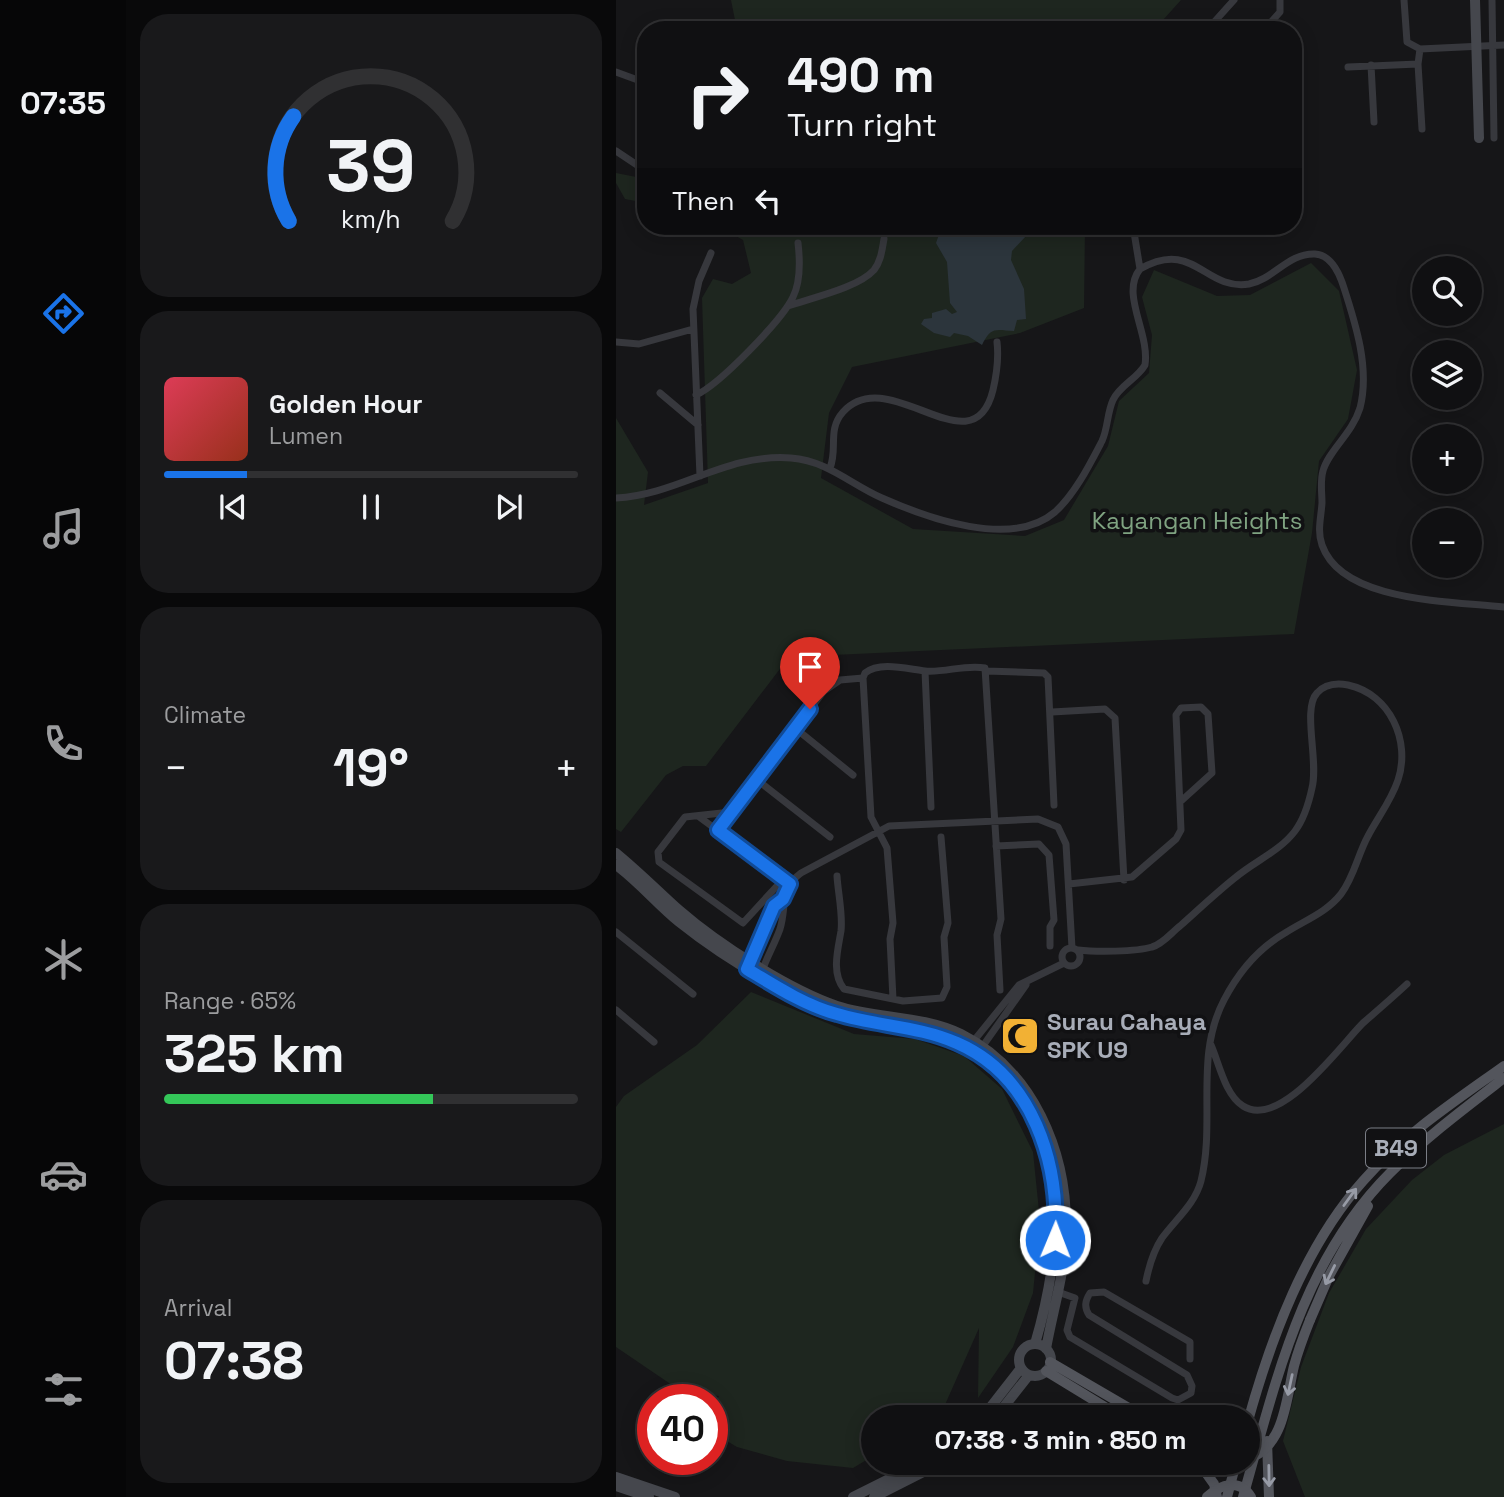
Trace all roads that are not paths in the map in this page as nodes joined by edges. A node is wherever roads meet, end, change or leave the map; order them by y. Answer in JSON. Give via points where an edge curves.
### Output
{"nodes":[{"id":1,"x":1234,"y":0,"type":"edge"},
{"id":2,"x":1280,"y":0,"type":"edge"},
{"id":3,"x":1404,"y":0,"type":"edge"},
{"id":4,"x":1475,"y":0,"type":"edge"},
{"id":5,"x":1492,"y":0,"type":"edge"},
{"id":6,"x":1215,"y":21,"type":"edge"},
{"id":7,"x":1272,"y":21,"type":"edge"},
{"id":8,"x":1477,"y":44,"type":"junction"},
{"id":9,"x":1493,"y":45,"type":"junction"},
{"id":10,"x":1504,"y":45,"type":"edge"},
{"id":11,"x":1420,"y":49,"type":"junction"},
{"id":12,"x":1418,"y":64,"type":"junction"},
{"id":13,"x":1371,"y":65,"type":"junction"},
{"id":14,"x":1348,"y":67,"type":"dead end"},
{"id":15,"x":616,"y":72,"type":"edge"},
{"id":16,"x":637,"y":80,"type":"edge"},
{"id":17,"x":1374,"y":122,"type":"dead end"},
{"id":18,"x":1422,"y":129,"type":"dead end"},
{"id":19,"x":1479,"y":138,"type":"dead end"},
{"id":20,"x":1494,"y":138,"type":"dead end"},
{"id":21,"x":616,"y":152,"type":"edge"},
{"id":22,"x":637,"y":165,"type":"edge"},
{"id":23,"x":1134,"y":235,"type":"edge"},
{"id":24,"x":884,"y":239,"type":"dead end"},
{"id":25,"x":798,"y":243,"type":"dead end"},
{"id":26,"x":711,"y":253,"type":"dead end"},
{"id":27,"x":1140,"y":269,"type":"junction"},
{"id":28,"x":788,"y":306,"type":"junction"},
{"id":29,"x":693,"y":329,"type":"junction"},
{"id":30,"x":616,"y":342,"type":"edge"},
{"id":31,"x":997,"y":342,"type":"dead end"},
{"id":32,"x":660,"y":393,"type":"dead end"},
{"id":33,"x":696,"y":395,"type":"junction"},
{"id":34,"x":698,"y":425,"type":"junction"},
{"id":35,"x":830,"y":468,"type":"junction"},
{"id":36,"x":700,"y":476,"type":"junction"},
{"id":37,"x":616,"y":498,"type":"edge"},
{"id":38,"x":1504,"y":607,"type":"edge"},
{"id":39,"x":986,"y":670,"type":"junction"},
{"id":40,"x":925,"y":671,"type":"junction"},
{"id":41,"x":863,"y":678,"type":"junction"},
{"id":42,"x":1052,"y":712,"type":"junction"},
{"id":43,"x":795,"y":728,"type":"junction"},
{"id":44,"x":853,"y":775,"type":"dead end"},
{"id":45,"x":756,"y":779,"type":"junction"},
{"id":46,"x":1180,"y":802,"type":"junction"},
{"id":47,"x":1054,"y":806,"type":"dead end"},
{"id":48,"x":931,"y":807,"type":"dead end"},
{"id":49,"x":731,"y":813,"type":"junction"},
{"id":50,"x":698,"y":816,"type":"junction"},
{"id":51,"x":994,"y":820,"type":"junction"},
{"id":52,"x":718,"y":830,"type":"junction"},
{"id":53,"x":878,"y":830,"type":"junction"},
{"id":54,"x":830,"y":837,"type":"dead end"},
{"id":55,"x":941,"y":837,"type":"dead end"},
{"id":56,"x":996,"y":846,"type":"junction"},
{"id":57,"x":616,"y":853,"type":"edge"},
{"id":58,"x":616,"y":865,"type":"edge"},
{"id":59,"x":836,"y":876,"type":"dead end"},
{"id":60,"x":1124,"y":880,"type":"junction"},
{"id":61,"x":790,"y":884,"type":"junction"},
{"id":62,"x":1069,"y":884,"type":"junction"},
{"id":63,"x":776,"y":887,"type":"dead end"},
{"id":64,"x":783,"y":899,"type":"junction"},
{"id":65,"x":616,"y":932,"type":"edge"},
{"id":66,"x":1050,"y":946,"type":"dead end"},
{"id":67,"x":1075,"y":949,"type":"junction"},
{"id":68,"x":1092,"y":952,"type":"junction"},
{"id":69,"x":1079,"y":962,"type":"junction"},
{"id":70,"x":1064,"y":963,"type":"junction"},
{"id":71,"x":748,"y":965,"type":"junction"},
{"id":72,"x":761,"y":972,"type":"junction"},
{"id":73,"x":1407,"y":984,"type":"dead end"},
{"id":74,"x":1000,"y":990,"type":"dead end"},
{"id":75,"x":693,"y":994,"type":"dead end"},
{"id":76,"x":893,"y":999,"type":"junction"},
{"id":77,"x":616,"y":1010,"type":"edge"},
{"id":78,"x":654,"y":1042,"type":"dead end"},
{"id":79,"x":1211,"y":1045,"type":"junction"},
{"id":80,"x":975,"y":1048,"type":"junction"},
{"id":81,"x":1504,"y":1066,"type":"edge"},
{"id":82,"x":1504,"y":1078,"type":"edge"},
{"id":83,"x":1504,"y":1086,"type":"edge"},
{"id":84,"x":1492,"y":1087,"type":"junction"},
{"id":85,"x":1389,"y":1174,"type":"junction"},
{"id":86,"x":1146,"y":1281,"type":"dead end"},
{"id":87,"x":1058,"y":1296,"type":"junction"},
{"id":88,"x":1035,"y":1344,"type":"junction"},
{"id":89,"x":1046,"y":1349,"type":"junction"},
{"id":90,"x":1190,"y":1359,"type":"dead end"},
{"id":91,"x":1048,"y":1366,"type":"junction"},
{"id":92,"x":1025,"y":1371,"type":"junction"},
{"id":93,"x":1102,"y":1403,"type":"junction"},
{"id":94,"x":994,"y":1405,"type":"edge"},
{"id":95,"x":1003,"y":1405,"type":"edge"},
{"id":96,"x":1105,"y":1405,"type":"edge"},
{"id":97,"x":1106,"y":1405,"type":"edge"},
{"id":98,"x":1122,"y":1405,"type":"edge"},
{"id":99,"x":1252,"y":1405,"type":"edge"},
{"id":100,"x":1269,"y":1406,"type":"junction"},
{"id":101,"x":1260,"y":1451,"type":"edge"},
{"id":102,"x":897,"y":1475,"type":"edge"},
{"id":103,"x":917,"y":1475,"type":"edge"},
{"id":104,"x":1208,"y":1475,"type":"edge"},
{"id":105,"x":1233,"y":1475,"type":"edge"},
{"id":106,"x":616,"y":1477,"type":"edge"},
{"id":107,"x":616,"y":1486,"type":"edge"},
{"id":108,"x":649,"y":1497,"type":"edge"},
{"id":109,"x":675,"y":1497,"type":"edge"},
{"id":110,"x":853,"y":1497,"type":"edge"},
{"id":111,"x":874,"y":1497,"type":"edge"},
{"id":112,"x":1207,"y":1497,"type":"edge"},
{"id":113,"x":1217,"y":1497,"type":"edge"},
{"id":114,"x":1227,"y":1497,"type":"edge"},
{"id":115,"x":1243,"y":1497,"type":"edge"},
{"id":116,"x":1251,"y":1497,"type":"edge"},
{"id":117,"x":1269,"y":1497,"type":"edge"}],
"edges":[{"from":1,"to":6,"type":"street"},
{"from":2,"to":7,"type":"street","via":[[1280,12]]},
{"from":3,"to":11,"type":"street","via":[[1406,42]]},
{"from":4,"to":8,"type":"street"},
{"from":5,"to":9,"type":"street"},
{"from":8,"to":9,"type":"street"},
{"from":8,"to":11,"type":"street"},
{"from":8,"to":19,"type":"street"},
{"from":9,"to":10,"type":"street"},
{"from":9,"to":20,"type":"street"},
{"from":11,"to":12,"type":"street"},
{"from":12,"to":13,"type":"street"},
{"from":12,"to":18,"type":"street"},
{"from":13,"to":14,"type":"street"},
{"from":13,"to":17,"type":"street"},
{"from":15,"to":16,"type":"street"},
{"from":21,"to":22,"type":"street"},
{"from":23,"to":27,"type":"street"},
{"from":24,"to":28,"type":"street","via":[[880,260],[869,274]]},
{"from":25,"to":28,"type":"street","via":[[797,282]]},
{"from":26,"to":29,"type":"street","via":[[695,294]]},
{"from":27,"to":35,"type":"street","via":[[1132,289],[1143,330],[1145,365],[1113,400],[1097,451],[1067,498],[1048,516],[1020,527],[961,526],[884,499]]},
{"from":27,"to":38,"type":"street","via":[[1163,259],[1183,260],[1218,279],[1247,284],[1302,256],[1315,254],[1330,261],[1341,279],[1358,335],[1363,380],[1355,421],[1322,472],[1319,531],[1326,555],[1354,581],[1382,592]]},
{"from":28,"to":33,"type":"street"},
{"from":29,"to":30,"type":"street","via":[[639,344]]},
{"from":29,"to":33,"type":"street"},
{"from":31,"to":35,"type":"street","via":[[998,368],[990,399],[979,415],[960,422],[889,398],[860,399],[844,410],[833,428]]},
{"from":32,"to":34,"type":"street"},
{"from":33,"to":34,"type":"street"},
{"from":34,"to":36,"type":"street"},
{"from":35,"to":36,"type":"street","via":[[793,458],[764,457]]},
{"from":36,"to":37,"type":"street"},
{"from":39,"to":40,"type":"street"},
{"from":39,"to":42,"type":"street","via":[[1044,673]]},
{"from":39,"to":51,"type":"street"},
{"from":40,"to":41,"type":"street","via":[[874,668]]},
{"from":40,"to":48,"type":"street"},
{"from":41,"to":43,"type":"street","via":[[832,682]]},
{"from":41,"to":53,"type":"street","via":[[871,817]]},
{"from":42,"to":47,"type":"street"},
{"from":42,"to":60,"type":"street","via":[[1105,709],[1115,718]]},
{"from":43,"to":44,"type":"street"},
{"from":43,"to":45,"type":"street"},
{"from":45,"to":49,"type":"street"},
{"from":45,"to":54,"type":"street"},
{"from":46,"to":46,"type":"street","via":[[1176,715],[1181,708],[1201,707],[1208,714],[1212,773]]},
{"from":46,"to":60,"type":"street","via":[[1181,830],[1176,839]]},
{"from":49,"to":50,"type":"street"},
{"from":49,"to":52,"type":"street"},
{"from":50,"to":52,"type":"street"},
{"from":50,"to":63,"type":"street","via":[[685,817],[658,852],[662,865],[743,923]]},
{"from":51,"to":53,"type":"street"},
{"from":51,"to":56,"type":"street"},
{"from":51,"to":62,"type":"street","via":[[1038,819],[1058,827],[1066,844]]},
{"from":52,"to":61,"type":"street"},
{"from":53,"to":61,"type":"street","via":[[801,873]]},
{"from":53,"to":76,"type":"street","via":[[887,848]]},
{"from":55,"to":76,"type":"street","via":[[948,923],[944,937],[946,993],[934,1000]]},
{"from":56,"to":66,"type":"street","via":[[1045,847],[1054,920]]},
{"from":56,"to":74,"type":"street","via":[[1002,919],[997,934]]},
{"from":57,"to":71,"type":"street"},
{"from":58,"to":71,"type":"street","via":[[676,920]]},
{"from":59,"to":76,"type":"street","via":[[839,983],[850,992]]},
{"from":60,"to":62,"type":"street"},
{"from":61,"to":64,"type":"street"},
{"from":62,"to":67,"type":"street"},
{"from":64,"to":71,"type":"street","via":[[774,906]]},
{"from":64,"to":72,"type":"street","via":[[781,926]]},
{"from":65,"to":75,"type":"street"},
{"from":67,"to":68,"type":"street"},
{"from":67,"to":69,"type":"street"},
{"from":67,"to":70,"type":"street","via":[[1063,953]]},
{"from":68,"to":69,"type":"street"},
{"from":68,"to":79,"type":"street","via":[[1156,946],[1288,839],[1297,828],[1313,785],[1315,761],[1308,717],[1314,695],[1333,684],[1356,687],[1377,697],[1393,719],[1400,745],[1394,790],[1341,895],[1266,946],[1243,969],[1223,1000]]},
{"from":69,"to":70,"type":"street","via":[[1071,967]]},
{"from":70,"to":80,"type":"street","via":[[1020,985]]},
{"from":71,"to":72,"type":"street"},
{"from":72,"to":80,"type":"street","via":[[836,1014]]},
{"from":73,"to":79,"type":"street","via":[[1302,1089],[1272,1108],[1256,1110],[1237,1102]]},
{"from":77,"to":78,"type":"street"},
{"from":79,"to":86,"type":"street","via":[[1205,1070],[1209,1106],[1201,1179],[1192,1202],[1161,1240]]},
{"from":80,"to":87,"type":"street","via":[[1018,1079],[1045,1121],[1065,1203]]},
{"from":80,"to":88,"type":"street","via":[[1030,1111],[1048,1156],[1055,1200],[1054,1256]]},
{"from":99,"to":81,"type":"main road","number":"B49","one_way":true,"via":[[1267,1354],[1297,1283],[1354,1192],[1406,1139]]},
{"from":82,"to":84,"type":"main road","number":"B49"},
{"from":83,"to":84,"type":"street"},
{"from":84,"to":85,"type":"main road","number":"B49"},
{"from":85,"to":100,"type":"main road","number":"B49","via":[[1328,1252],[1298,1311]]},
{"from":85,"to":101,"type":"main road","one_way":true,"bridge":true,"via":[[1353,1233],[1310,1320],[1280,1428]]},
{"from":87,"to":89,"type":"street"},
{"from":87,"to":90,"type":"street","via":[[1073,1295],[1070,1337],[1172,1398],[1191,1393],[1191,1379],[1089,1315],[1090,1293],[1104,1292],[1190,1342]]},
{"from":88,"to":89,"type":"street"},
{"from":88,"to":92,"type":"street","via":[[1021,1352]]},
{"from":89,"to":91,"type":"street"},
{"from":91,"to":92,"type":"street","via":[[1036,1376]]},
{"from":91,"to":93,"type":"main road"},
{"from":91,"to":98,"type":"main road"},
{"from":92,"to":94,"type":"street"},
{"from":92,"to":95,"type":"street"},
{"from":93,"to":96,"type":"main road"},
{"from":93,"to":97,"type":"main road"},
{"from":100,"to":115,"type":"main road","number":"B49"},
{"from":100,"to":117,"type":"main road","number":"B49","one_way":true},
{"from":102,"to":110,"type":"street"},
{"from":103,"to":111,"type":"street"},
{"from":104,"to":113,"type":"main road"},
{"from":105,"to":114,"type":"main road"},
{"from":106,"to":109,"type":"street"},
{"from":107,"to":108,"type":"street"},
{"from":112,"to":116,"type":"main road","bridge":true,"via":[[1231,1484]]}]}
